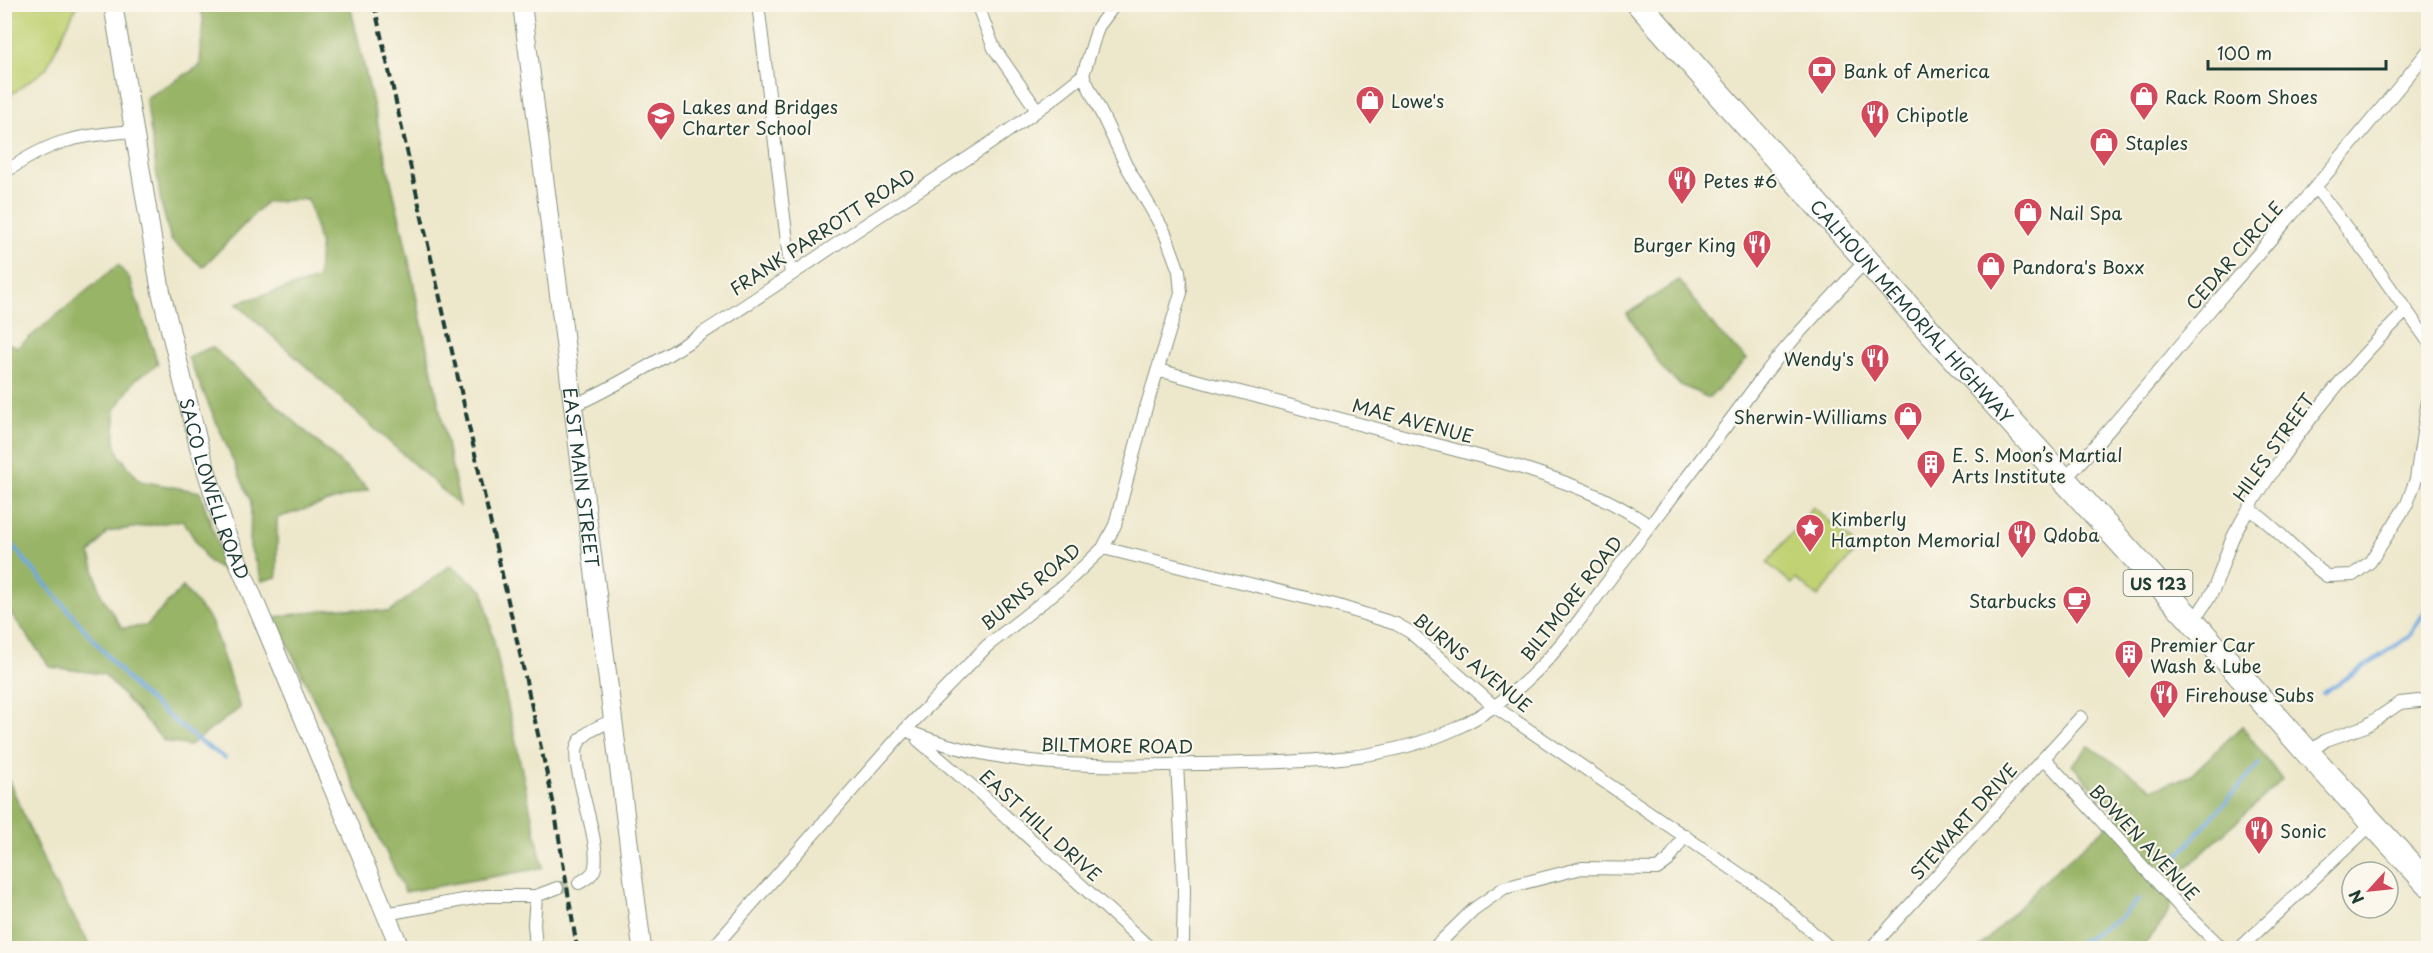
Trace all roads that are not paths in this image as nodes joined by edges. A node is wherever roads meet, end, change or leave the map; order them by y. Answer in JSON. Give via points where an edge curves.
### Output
{"nodes":[{"id":1,"x":113,"y":4,"type":"edge"},
{"id":2,"x":522,"y":4,"type":"edge"},
{"id":3,"x":758,"y":4,"type":"edge"},
{"id":4,"x":977,"y":4,"type":"edge"},
{"id":5,"x":1115,"y":4,"type":"edge"},
{"id":6,"x":1639,"y":4,"type":"edge"},
{"id":7,"x":2428,"y":51,"type":"edge"},
{"id":8,"x":1083,"y":75,"type":"junction"},
{"id":9,"x":1037,"y":110,"type":"junction"},
{"id":10,"x":135,"y":131,"type":"junction"},
{"id":11,"x":4,"y":173,"type":"edge"},
{"id":12,"x":2316,"y":188,"type":"junction"},
{"id":13,"x":1867,"y":259,"type":"junction"},
{"id":14,"x":791,"y":274,"type":"junction"},
{"id":15,"x":2407,"y":310,"type":"junction"},
{"id":16,"x":2428,"y":341,"type":"edge"},
{"id":17,"x":1158,"y":370,"type":"junction"},
{"id":18,"x":2428,"y":400,"type":"edge"},
{"id":19,"x":573,"y":406,"type":"junction"},
{"id":20,"x":2064,"y":480,"type":"junction"},
{"id":21,"x":2250,"y":509,"type":"junction"},
{"id":22,"x":1650,"y":526,"type":"junction"},
{"id":23,"x":1103,"y":548,"type":"junction"},
{"id":24,"x":2193,"y":622,"type":"junction"},
{"id":25,"x":2428,"y":700,"type":"edge"},
{"id":26,"x":1495,"y":707,"type":"junction"},
{"id":27,"x":2081,"y":717,"type":"dead end"},
{"id":28,"x":611,"y":721,"type":"junction"},
{"id":29,"x":905,"y":730,"type":"junction"},
{"id":30,"x":2307,"y":753,"type":"junction"},
{"id":31,"x":2044,"y":758,"type":"junction"},
{"id":32,"x":1177,"y":765,"type":"junction"},
{"id":33,"x":2373,"y":823,"type":"junction"},
{"id":34,"x":1685,"y":835,"type":"junction"},
{"id":35,"x":579,"y":883,"type":"tunnel mouth"},
{"id":36,"x":2428,"y":884,"type":"edge"},
{"id":37,"x":557,"y":888,"type":"tunnel mouth"},
{"id":38,"x":536,"y":896,"type":"junction"},
{"id":39,"x":385,"y":914,"type":"junction"},
{"id":40,"x":400,"y":948,"type":"edge"},
{"id":41,"x":536,"y":948,"type":"edge"},
{"id":42,"x":642,"y":948,"type":"edge"},
{"id":43,"x":713,"y":948,"type":"edge"},
{"id":44,"x":1150,"y":948,"type":"edge"},
{"id":45,"x":1178,"y":948,"type":"edge"},
{"id":46,"x":1434,"y":948,"type":"edge"},
{"id":47,"x":1830,"y":948,"type":"edge"},
{"id":48,"x":1871,"y":948,"type":"edge"},
{"id":49,"x":2222,"y":948,"type":"edge"},
{"id":50,"x":2240,"y":948,"type":"edge"}],
"edges":[{"from":1,"to":10,"type":"street","name":"SACO LOWELL ROAD"},
{"from":2,"to":19,"type":"street","name":"EAST MAIN STREET"},
{"from":3,"to":14,"type":"street"},
{"from":4,"to":9,"type":"street","via":[[994,48]]},
{"from":5,"to":8,"type":"street","via":[[1098,27]]},
{"from":6,"to":13,"type":"highway","name":"CALHOUN MEMORIAL HIGHWAY","number":"US 123"},
{"from":7,"to":12,"type":"street","name":"CEDAR CIRCLE"},
{"from":8,"to":9,"type":"street","name":"FRANK PARROTT ROAD"},
{"from":8,"to":17,"type":"street","name":"BURNS ROAD","via":[[1126,165],[1165,233],[1179,271],[1181,293]]},
{"from":9,"to":14,"type":"street","name":"FRANK PARROTT ROAD"},
{"from":10,"to":11,"type":"street","via":[[66,140],[41,149]]},
{"from":10,"to":39,"type":"street","name":"SACO LOWELL ROAD","via":[[162,292],[199,447],[226,533]]},
{"from":12,"to":15,"type":"street"},
{"from":12,"to":20,"type":"street","name":"CEDAR CIRCLE"},
{"from":13,"to":20,"type":"highway","name":"CALHOUN MEMORIAL HIGHWAY","number":"US 123"},
{"from":13,"to":22,"type":"street","name":"BILTMORE ROAD","via":[[1770,368]]},
{"from":14,"to":19,"type":"street","name":"FRANK PARROTT ROAD","via":[[610,389]]},
{"from":15,"to":16,"type":"street"},
{"from":15,"to":21,"type":"street","name":"HILES STREET","via":[[2383,333],[2305,429]]},
{"from":17,"to":22,"type":"street","name":"MAE AVENUE","via":[[1529,470],[1607,498]]},
{"from":17,"to":23,"type":"street","name":"BURNS ROAD","via":[[1114,525]]},
{"from":18,"to":21,"type":"street","via":[[2416,479],[2407,504],[2370,562],[2353,575],[2327,576]]},
{"from":19,"to":28,"type":"street","name":"EAST MAIN STREET"},
{"from":20,"to":24,"type":"highway","name":"CALHOUN MEMORIAL HIGHWAY","number":"US 123"},
{"from":21,"to":24,"type":"street","name":"HILES STREET","via":[[2225,556],[2214,588]]},
{"from":22,"to":26,"type":"street","name":"BILTMORE ROAD","via":[[1563,643],[1523,687]]},
{"from":23,"to":26,"type":"street","name":"BURNS AVENUE","via":[[1335,605],[1396,624]]},
{"from":23,"to":29,"type":"street","name":"BURNS ROAD","via":[[1064,586],[987,646]]},
{"from":24,"to":30,"type":"highway","name":"CALHOUN MEMORIAL HIGHWAY","number":"US 123"},
{"from":25,"to":30,"type":"street","via":[[2400,703],[2366,726],[2326,740]]},
{"from":26,"to":32,"type":"street","name":"BILTMORE ROAD","via":[[1455,729],[1368,754]]},
{"from":26,"to":34,"type":"street","name":"BURNS AVENUE"},
{"from":27,"to":31,"type":"street","name":"STEWART DRIVE"},
{"from":28,"to":35,"type":"street","via":[[585,735],[577,747],[576,760],[593,832],[595,868]]},
{"from":28,"to":42,"type":"street","name":"EAST MAIN STREET"},
{"from":29,"to":32,"type":"street","name":"BILTMORE ROAD","via":[[939,744],[1029,762]]},
{"from":29,"to":43,"type":"street","name":"BURNS ROAD"},
{"from":29,"to":44,"type":"street","name":"EAST HILL DRIVE"},
{"from":30,"to":33,"type":"highway","name":"CALHOUN MEMORIAL HIGHWAY","number":"US 123"},
{"from":31,"to":48,"type":"street","name":"STEWART DRIVE"},
{"from":31,"to":49,"type":"street","name":"BOWEN AVENUE"},
{"from":32,"to":45,"type":"street","via":[[1184,888],[1183,941]]},
{"from":33,"to":36,"type":"highway","name":"CALHOUN MEMORIAL HIGHWAY","number":"US 123"},
{"from":33,"to":50,"type":"street"},
{"from":34,"to":46,"type":"street","via":[[1668,861],[1657,869],[1582,868],[1504,888],[1474,909]]},
{"from":34,"to":47,"type":"street","name":"BURNS AVENUE","via":[[1772,896]]},
{"from":37,"to":38,"type":"street"},
{"from":38,"to":39,"type":"street","via":[[486,896]]},
{"from":38,"to":41,"type":"street"},
{"from":39,"to":40,"type":"street","name":"SACO LOWELL ROAD"}]}
